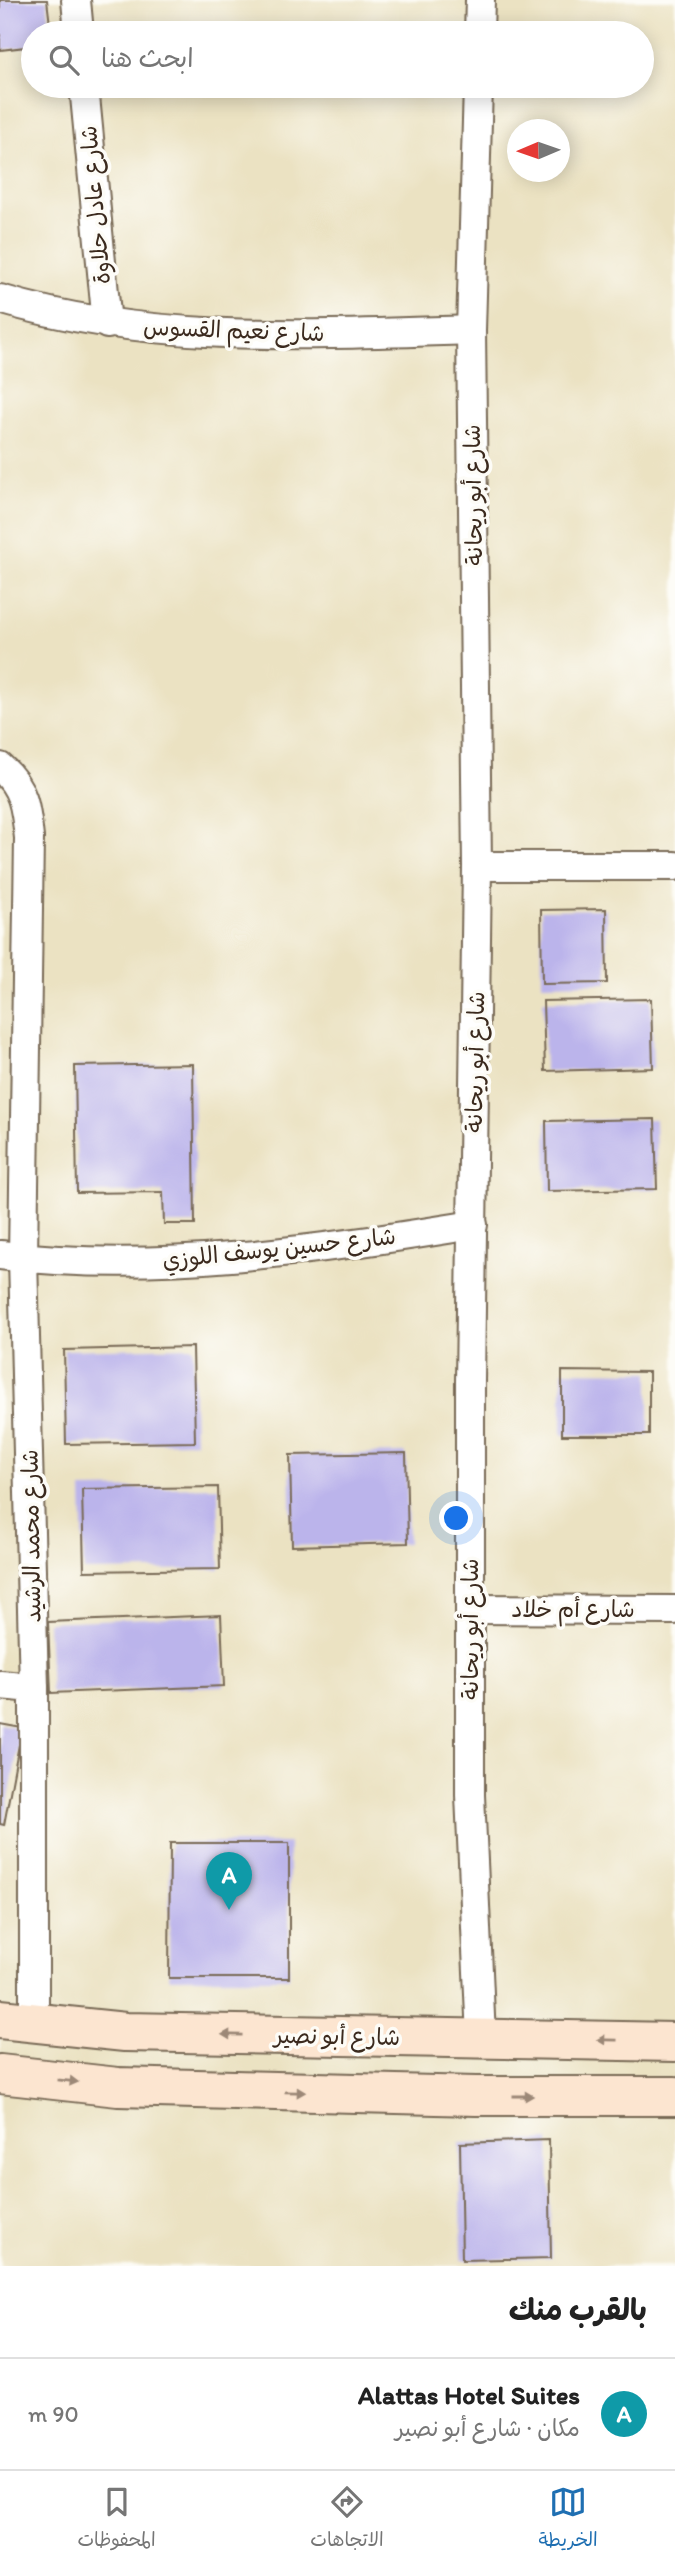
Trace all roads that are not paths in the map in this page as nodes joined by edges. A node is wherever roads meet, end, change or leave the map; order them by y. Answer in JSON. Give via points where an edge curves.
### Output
{"nodes":[{"id":1,"x":76,"y":0,"type":"edge"},
{"id":2,"x":480,"y":0,"type":"edge"},
{"id":3,"x":78,"y":21,"type":"edge"},
{"id":4,"x":480,"y":21,"type":"edge"},
{"id":5,"x":85,"y":98,"type":"edge"},
{"id":6,"x":478,"y":98,"type":"edge"},
{"id":7,"x":0,"y":299,"type":"edge"},
{"id":8,"x":107,"y":324,"type":"junction"},
{"id":9,"x":471,"y":330,"type":"junction"},
{"id":10,"x":0,"y":767,"type":"edge"},
{"id":11,"x":477,"y":866,"type":"junction"},
{"id":12,"x":675,"y":866,"type":"edge"},
{"id":13,"x":473,"y":1225,"type":"junction"},
{"id":14,"x":12,"y":1257,"type":"edge"},
{"id":15,"x":470,"y":1609,"type":"junction"},
{"id":16,"x":675,"y":1609,"type":"edge"},
{"id":17,"x":0,"y":1685,"type":"edge"},
{"id":18,"x":34,"y":1688,"type":"junction"},
{"id":19,"x":17,"y":2022,"type":"edge"},
{"id":20,"x":481,"y":2038,"type":"junction"},
{"id":21,"x":675,"y":2042,"type":"edge"},
{"id":22,"x":0,"y":2074,"type":"edge"},
{"id":23,"x":675,"y":2096,"type":"edge"}],
"edges":[{"from":1,"to":3,"type":"street"},
{"from":2,"to":4,"type":"street"},
{"from":5,"to":8,"type":"street","name":"شارع عادل حلاوة"},
{"from":6,"to":9,"type":"street","name":"شارع أبو ريحانة"},
{"from":7,"to":8,"type":"street","name":"شارع نعيم القسوس"},
{"from":8,"to":9,"type":"street","name":"شارع نعيم القسوس","via":[[202,331]]},
{"from":9,"to":11,"type":"street","name":"شارع أبو ريحانة"},
{"from":10,"to":14,"type":"street","name":"شارع محمد الرشيد","via":[[18,785],[29,838]]},
{"from":11,"to":12,"type":"street"},
{"from":11,"to":13,"type":"street","name":"شارع أبو ريحانة"},
{"from":13,"to":14,"type":"street","name":"شارع حسين يوسف اللوزي","via":[[189,1261]]},
{"from":13,"to":15,"type":"street","name":"شارع أبو ريحانة"},
{"from":14,"to":18,"type":"street","name":"شارع محمد الرشيد"},
{"from":15,"to":16,"type":"street","name":"شارع أم خلاد"},
{"from":15,"to":20,"type":"street","name":"شارع أبو ريحانة","via":[[470,1795]]},
{"from":17,"to":18,"type":"street"},
{"from":18,"to":19,"type":"street","name":"شارع محمد الرشيد"},
{"from":20,"to":19,"type":"main road","name":"شارع أبو نصير","one_way":true,"via":[[125,2032]]},
{"from":21,"to":20,"type":"main road","name":"شارع أبو نصير","one_way":true},
{"from":22,"to":23,"type":"main road","one_way":true,"via":[[131,2087]]}]}
